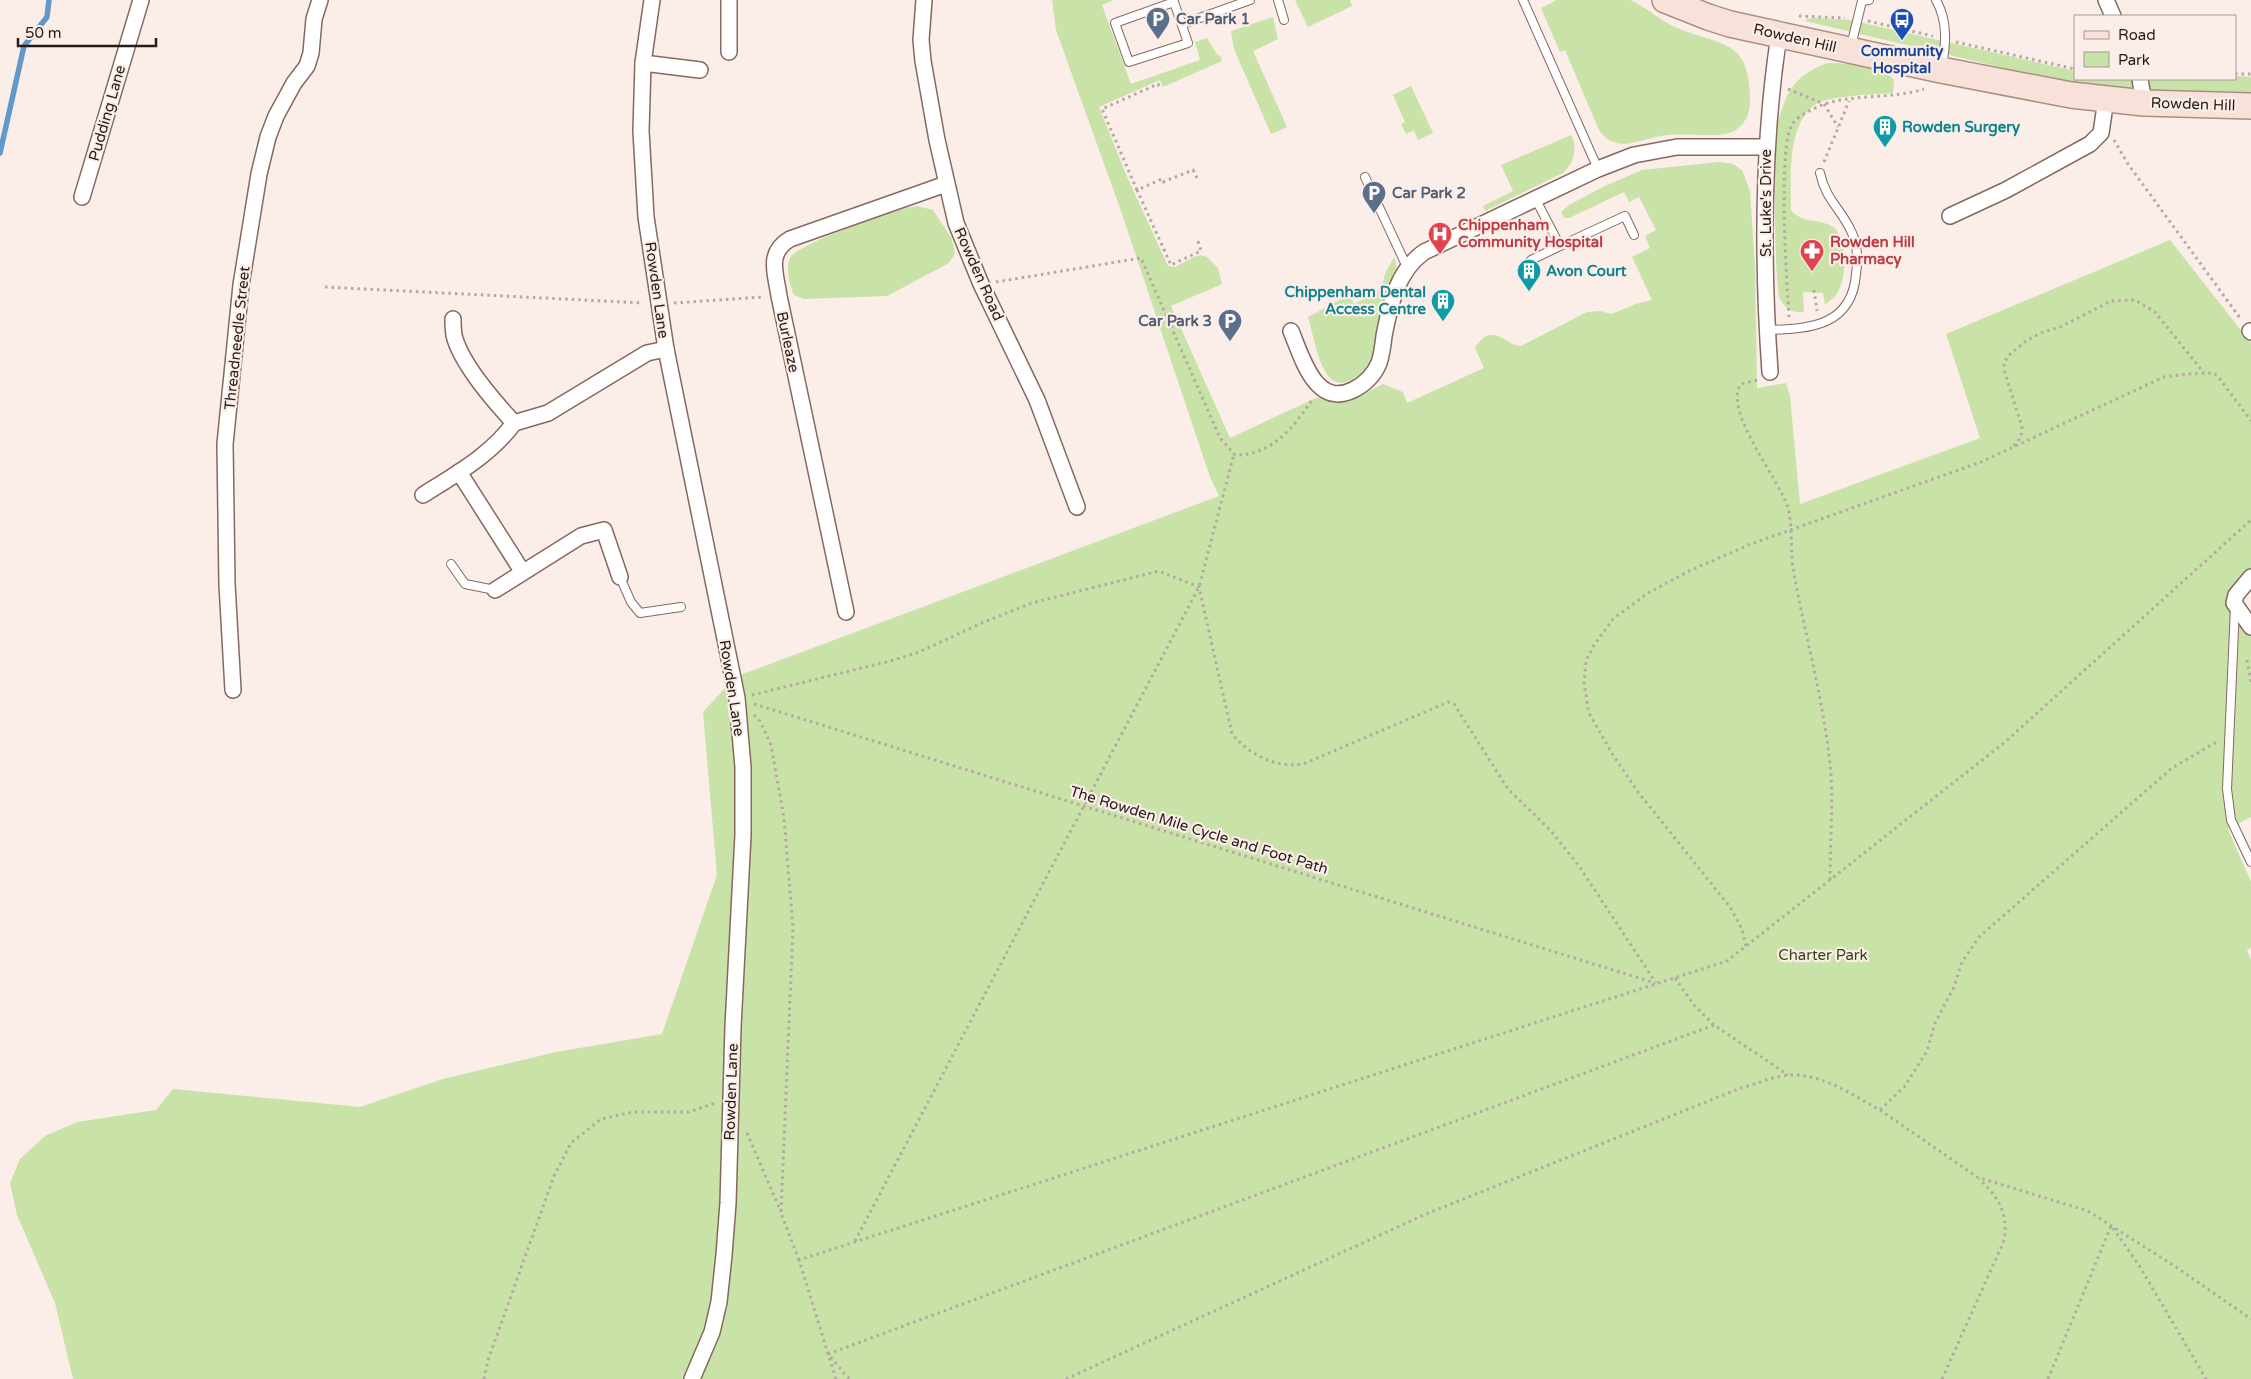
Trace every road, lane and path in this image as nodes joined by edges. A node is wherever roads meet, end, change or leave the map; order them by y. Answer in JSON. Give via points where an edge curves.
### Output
{"nodes":[{"id":1,"x":141,"y":0,"type":"edge"},
{"id":2,"x":320,"y":0,"type":"edge"},
{"id":3,"x":652,"y":0,"type":"edge"},
{"id":4,"x":729,"y":0,"type":"edge"},
{"id":5,"x":924,"y":0,"type":"edge"},
{"id":6,"x":1250,"y":0,"type":"edge"},
{"id":7,"x":1278,"y":0,"type":"edge"},
{"id":8,"x":1523,"y":0,"type":"edge"},
{"id":9,"x":1664,"y":0,"type":"edge"},
{"id":10,"x":1869,"y":0,"type":"edge"},
{"id":11,"x":1936,"y":0,"type":"edge"},
{"id":12,"x":2106,"y":0,"type":"edge"},
{"id":13,"x":1794,"y":15,"type":"dead end"},
{"id":14,"x":2113,"y":15,"type":"edge"},
{"id":15,"x":1859,"y":19,"type":"junction"},
{"id":16,"x":1284,"y":20,"type":"dead end"},
{"id":17,"x":1182,"y":24,"type":"junction"},
{"id":18,"x":1778,"y":34,"type":"junction"},
{"id":19,"x":1945,"y":39,"type":"junction"},
{"id":20,"x":1850,"y":51,"type":"junction"},
{"id":21,"x":729,"y":52,"type":"dead end"},
{"id":22,"x":642,"y":63,"type":"junction"},
{"id":23,"x":2074,"y":69,"type":"edge"},
{"id":24,"x":700,"y":70,"type":"dead end"},
{"id":25,"x":2236,"y":74,"type":"edge"},
{"id":26,"x":2251,"y":74,"type":"edge"},
{"id":27,"x":1934,"y":79,"type":"junction"},
{"id":28,"x":1771,"y":81,"type":"junction"},
{"id":29,"x":1160,"y":88,"type":"dead end"},
{"id":30,"x":2142,"y":91,"type":"edge"},
{"id":31,"x":1849,"y":100,"type":"junction"},
{"id":32,"x":1824,"y":104,"type":"junction"},
{"id":33,"x":2251,"y":106,"type":"edge"},
{"id":34,"x":2105,"y":111,"type":"junction"},
{"id":35,"x":1838,"y":127,"type":"junction"},
{"id":36,"x":1765,"y":147,"type":"junction"},
{"id":37,"x":1598,"y":169,"type":"junction"},
{"id":38,"x":1820,"y":173,"type":"joint"},
{"id":39,"x":1365,"y":176,"type":"dead end"},
{"id":40,"x":1197,"y":178,"type":"dead end"},
{"id":41,"x":946,"y":184,"type":"junction"},
{"id":42,"x":1137,"y":190,"type":"junction"},
{"id":43,"x":82,"y":198,"type":"dead end"},
{"id":44,"x":1536,"y":200,"type":"junction"},
{"id":45,"x":1950,"y":216,"type":"dead end"},
{"id":46,"x":1634,"y":235,"type":"dead end"},
{"id":47,"x":1198,"y":241,"type":"dead end"},
{"id":48,"x":1560,"y":246,"type":"junction"},
{"id":49,"x":1531,"y":260,"type":"dead end"},
{"id":50,"x":1407,"y":267,"type":"junction"},
{"id":51,"x":980,"y":284,"type":"junction"},
{"id":52,"x":325,"y":287,"type":"dead end"},
{"id":53,"x":1814,"y":290,"type":"dead end"},
{"id":54,"x":779,"y":296,"type":"junction"},
{"id":55,"x":659,"y":304,"type":"junction"},
{"id":56,"x":453,"y":319,"type":"dead end"},
{"id":57,"x":1818,"y":324,"type":"junction"},
{"id":58,"x":1767,"y":330,"type":"junction"},
{"id":59,"x":1790,"y":330,"type":"junction"},
{"id":60,"x":1291,"y":331,"type":"dead end"},
{"id":61,"x":2250,"y":331,"type":"edge"},
{"id":62,"x":666,"y":349,"type":"junction"},
{"id":63,"x":1770,"y":372,"type":"joint"},
{"id":64,"x":2204,"y":373,"type":"junction"},
{"id":65,"x":1320,"y":388,"type":"junction"},
{"id":66,"x":514,"y":422,"type":"junction"},
{"id":67,"x":2251,"y":422,"type":"edge"},
{"id":68,"x":2014,"y":446,"type":"junction"},
{"id":69,"x":1234,"y":454,"type":"junction"},
{"id":70,"x":458,"y":472,"type":"junction"},
{"id":71,"x":423,"y":495,"type":"dead end"},
{"id":72,"x":1077,"y":507,"type":"dead end"},
{"id":73,"x":2250,"y":520,"type":"edge"},
{"id":74,"x":1791,"y":530,"type":"junction"},
{"id":75,"x":451,"y":564,"type":"dead end"},
{"id":76,"x":522,"y":571,"type":"junction"},
{"id":77,"x":620,"y":577,"type":"joint"},
{"id":78,"x":2251,"y":577,"type":"edge"},
{"id":79,"x":1198,"y":587,"type":"junction"},
{"id":80,"x":495,"y":590,"type":"joint"},
{"id":81,"x":2235,"y":605,"type":"junction"},
{"id":82,"x":681,"y":608,"type":"dead end"},
{"id":83,"x":846,"y":612,"type":"dead end"},
{"id":84,"x":2251,"y":627,"type":"edge"},
{"id":85,"x":233,"y":690,"type":"dead end"},
{"id":86,"x":737,"y":698,"type":"junction"},
{"id":87,"x":2230,"y":734,"type":"junction"},
{"id":88,"x":1083,"y":806,"type":"junction"},
{"id":89,"x":2251,"y":862,"type":"edge"},
{"id":90,"x":1830,"y":880,"type":"junction"},
{"id":91,"x":1746,"y":946,"type":"junction"},
{"id":92,"x":1676,"y":978,"type":"junction"},
{"id":93,"x":1656,"y":983,"type":"junction"},
{"id":94,"x":1714,"y":1025,"type":"junction"},
{"id":95,"x":1789,"y":1075,"type":"junction"},
{"id":96,"x":731,"y":1098,"type":"junction"},
{"id":97,"x":1880,"y":1110,"type":"junction"},
{"id":98,"x":1977,"y":1177,"type":"junction"},
{"id":99,"x":781,"y":1213,"type":"junction"},
{"id":100,"x":2111,"y":1226,"type":"junction"},
{"id":101,"x":855,"y":1242,"type":"junction"},
{"id":102,"x":799,"y":1260,"type":"junction"},
{"id":103,"x":2251,"y":1319,"type":"edge"},
{"id":104,"x":828,"y":1354,"type":"junction"},
{"id":105,"x":484,"y":1379,"type":"edge"},
{"id":106,"x":692,"y":1379,"type":"edge"},
{"id":107,"x":836,"y":1379,"type":"edge"},
{"id":108,"x":849,"y":1379,"type":"edge"},
{"id":109,"x":1066,"y":1379,"type":"edge"},
{"id":110,"x":1942,"y":1379,"type":"edge"},
{"id":111,"x":2048,"y":1379,"type":"edge"},
{"id":112,"x":2206,"y":1379,"type":"edge"}],
"edges":[{"from":1,"to":43,"type":"street","name":"Pudding Lane"},
{"from":2,"to":85,"type":"street","name":"Threadneedle Street","via":[[307,66],[294,83],[268,137],[241,285],[225,444],[227,584]]},
{"from":3,"to":22,"type":"street","name":"Rowden Lane"},
{"from":4,"to":21,"type":"street"},
{"from":5,"to":41,"type":"street","name":"Rowden Road","via":[[922,50]]},
{"from":6,"to":17,"type":"lane"},
{"from":7,"to":16,"type":"lane"},
{"from":8,"to":37,"type":"lane"},
{"from":9,"to":18,"type":"main road","name":"Rowden Hill","via":[[1708,18]]},
{"from":10,"to":15,"type":"lane","via":[[1862,1]]},
{"from":11,"to":19,"type":"lane","via":[[1942,14]]},
{"from":12,"to":14,"type":"street"},
{"from":13,"to":15,"type":"path"},
{"from":15,"to":19,"type":"path"},
{"from":15,"to":20,"type":"lane"},
{"from":17,"to":17,"type":"lane","via":[[1174,2],[1114,23],[1128,62],[1188,43]]},
{"from":18,"to":20,"type":"main road","name":"Rowden Hill"},
{"from":18,"to":28,"type":"street","name":"St. Luke's Drive"},
{"from":19,"to":23,"type":"path"},
{"from":19,"to":27,"type":"lane"},
{"from":20,"to":27,"type":"main road","name":"Rowden Hill"},
{"from":22,"to":24,"type":"street"},
{"from":22,"to":55,"type":"street","name":"Rowden Lane","via":[[641,131],[646,217]]},
{"from":25,"to":26,"type":"path"},
{"from":27,"to":31,"type":"path","via":[[1907,93]]},
{"from":27,"to":34,"type":"main road","name":"Rowden Hill","via":[[2071,95]]},
{"from":28,"to":32,"type":"path"},
{"from":28,"to":36,"type":"street","name":"St. Luke's Drive"},
{"from":29,"to":42,"type":"path","via":[[1158,84],[1102,109]]},
{"from":30,"to":33,"type":"main road","name":"Rowden Hill"},
{"from":30,"to":34,"type":"main road","name":"Rowden Hill"},
{"from":31,"to":32,"type":"path"},
{"from":31,"to":35,"type":"path"},
{"from":32,"to":35,"type":"path"},
{"from":32,"to":59,"type":"path","via":[[1793,123],[1788,136],[1784,195]]},
{"from":34,"to":45,"type":"street","via":[[2101,133],[2090,144]]},
{"from":34,"to":61,"type":"path","via":[[2128,164]]},
{"from":35,"to":38,"type":"path"},
{"from":36,"to":37,"type":"street","via":[[1677,147],[1634,155]]},
{"from":36,"to":58,"type":"street","name":"St. Luke's Drive"},
{"from":37,"to":44,"type":"street"},
{"from":38,"to":57,"type":"lane","via":[[1830,201],[1854,235],[1858,255],[1852,296],[1846,308]]},
{"from":39,"to":50,"type":"lane"},
{"from":40,"to":42,"type":"path","via":[[1193,170]]},
{"from":41,"to":51,"type":"street","name":"Rowden Road","via":[[962,242]]},
{"from":41,"to":54,"type":"street","name":"Burleaze","via":[[784,242],[774,255]]},
{"from":42,"to":47,"type":"path","via":[[1171,265],[1201,251]]},
{"from":44,"to":48,"type":"lane"},
{"from":44,"to":50,"type":"street","via":[[1432,249]]},
{"from":46,"to":48,"type":"lane","via":[[1625,216]]},
{"from":48,"to":49,"type":"lane"},
{"from":50,"to":65,"type":"street","via":[[1395,291],[1381,357],[1370,377],[1346,393],[1332,394]]},
{"from":51,"to":69,"type":"path","via":[[1141,258],[1220,438]]},
{"from":51,"to":72,"type":"street","name":"Rowden Road","via":[[1037,400]]},
{"from":52,"to":55,"type":"path"},
{"from":53,"to":57,"type":"path"},
{"from":54,"to":55,"type":"path"},
{"from":54,"to":83,"type":"street","name":"Burleaze"},
{"from":55,"to":62,"type":"street","name":"Rowden Lane"},
{"from":56,"to":66,"type":"street","via":[[455,339],[472,370],[494,402]]},
{"from":57,"to":59,"type":"lane"},
{"from":58,"to":59,"type":"lane"},
{"from":58,"to":63,"type":"street","name":"St. Luke's Drive"},
{"from":60,"to":65,"type":"street","via":[[1311,376]]},
{"from":62,"to":66,"type":"street","via":[[647,353],[548,412]]},
{"from":62,"to":86,"type":"street","name":"Rowden Lane"},
{"from":63,"to":74,"type":"path","via":[[1757,381],[1741,384],[1737,392],[1749,437],[1782,492]]},
{"from":64,"to":67,"type":"path","via":[[2218,377]]},
{"from":64,"to":68,"type":"path","via":[[2159,379]]},
{"from":64,"to":68,"type":"path","via":[[2155,312],[2136,300],[2111,301],[2060,328],[2026,341],[2008,356],[2004,364],[2005,373],[2022,427],[2021,437]]},
{"from":65,"to":69,"type":"path","via":[[1292,428],[1276,442],[1253,453]]},
{"from":66,"to":70,"type":"street","via":[[505,436],[484,455]]},
{"from":68,"to":74,"type":"path","via":[[1948,474]]},
{"from":69,"to":79,"type":"path"},
{"from":70,"to":71,"type":"street"},
{"from":70,"to":76,"type":"street"},
{"from":73,"to":90,"type":"path","via":[[2005,742]]},
{"from":74,"to":90,"type":"path","via":[[1793,567],[1818,684],[1831,774]]},
{"from":74,"to":91,"type":"path","via":[[1689,571],[1633,603],[1602,633],[1586,661],[1584,674],[1589,713],[1597,731],[1638,792],[1730,907],[1742,928]]},
{"from":75,"to":80,"type":"lane","via":[[465,584]]},
{"from":76,"to":77,"type":"street","via":[[580,536],[604,530]]},
{"from":76,"to":80,"type":"street"},
{"from":77,"to":82,"type":"lane","via":[[631,602],[640,613]]},
{"from":78,"to":81,"type":"street","via":[[2235,596]]},
{"from":79,"to":86,"type":"path","via":[[1160,571],[1032,603],[919,652],[890,661]]},
{"from":79,"to":88,"type":"path"},
{"from":79,"to":93,"type":"path","via":[[1232,734],[1239,743],[1264,759],[1299,765],[1448,702],[1454,704],[1507,787],[1579,866]]},
{"from":81,"to":84,"type":"street"},
{"from":81,"to":87,"type":"lane"},
{"from":86,"to":88,"type":"path","name":"The Rowden Mile Cycle and Foot Path"},
{"from":86,"to":96,"type":"street","name":"Rowden Lane","via":[[743,767],[743,835]]},
{"from":86,"to":99,"type":"path","via":[[760,720],[770,745],[784,818],[793,928]]},
{"from":87,"to":89,"type":"lane","via":[[2226,788],[2229,810]]},
{"from":87,"to":97,"type":"path","via":[[2172,768],[1979,937],[1962,962],[1935,1023],[1927,1051],[1905,1086]]},
{"from":88,"to":93,"type":"path","name":"The Rowden Mile Cycle and Foot Path"},
{"from":88,"to":101,"type":"path"},
{"from":90,"to":91,"type":"path"},
{"from":91,"to":92,"type":"path","via":[[1726,961]]},
{"from":92,"to":93,"type":"path"},
{"from":92,"to":94,"type":"path","via":[[1694,1005]]},
{"from":93,"to":101,"type":"path"},
{"from":94,"to":95,"type":"path"},
{"from":94,"to":104,"type":"path"},
{"from":95,"to":97,"type":"path","via":[[1830,1082]]},
{"from":95,"to":109,"type":"path","via":[[1741,1088],[1426,1214]]},
{"from":96,"to":99,"type":"path"},
{"from":96,"to":105,"type":"path","via":[[689,1112],[633,1112],[601,1119],[571,1143],[554,1176]]},
{"from":96,"to":106,"type":"street","name":"Rowden Lane","via":[[728,1203],[719,1302],[712,1332]]},
{"from":97,"to":98,"type":"path"},
{"from":98,"to":100,"type":"path","via":[[2088,1211]]},
{"from":98,"to":110,"type":"path","via":[[2001,1203],[2006,1230]]},
{"from":99,"to":102,"type":"path"},
{"from":100,"to":103,"type":"path"},
{"from":100,"to":111,"type":"path"},
{"from":100,"to":112,"type":"path","via":[[2149,1282]]},
{"from":101,"to":102,"type":"path"},
{"from":102,"to":104,"type":"path"},
{"from":104,"to":107,"type":"path"},
{"from":104,"to":108,"type":"path"}]}
